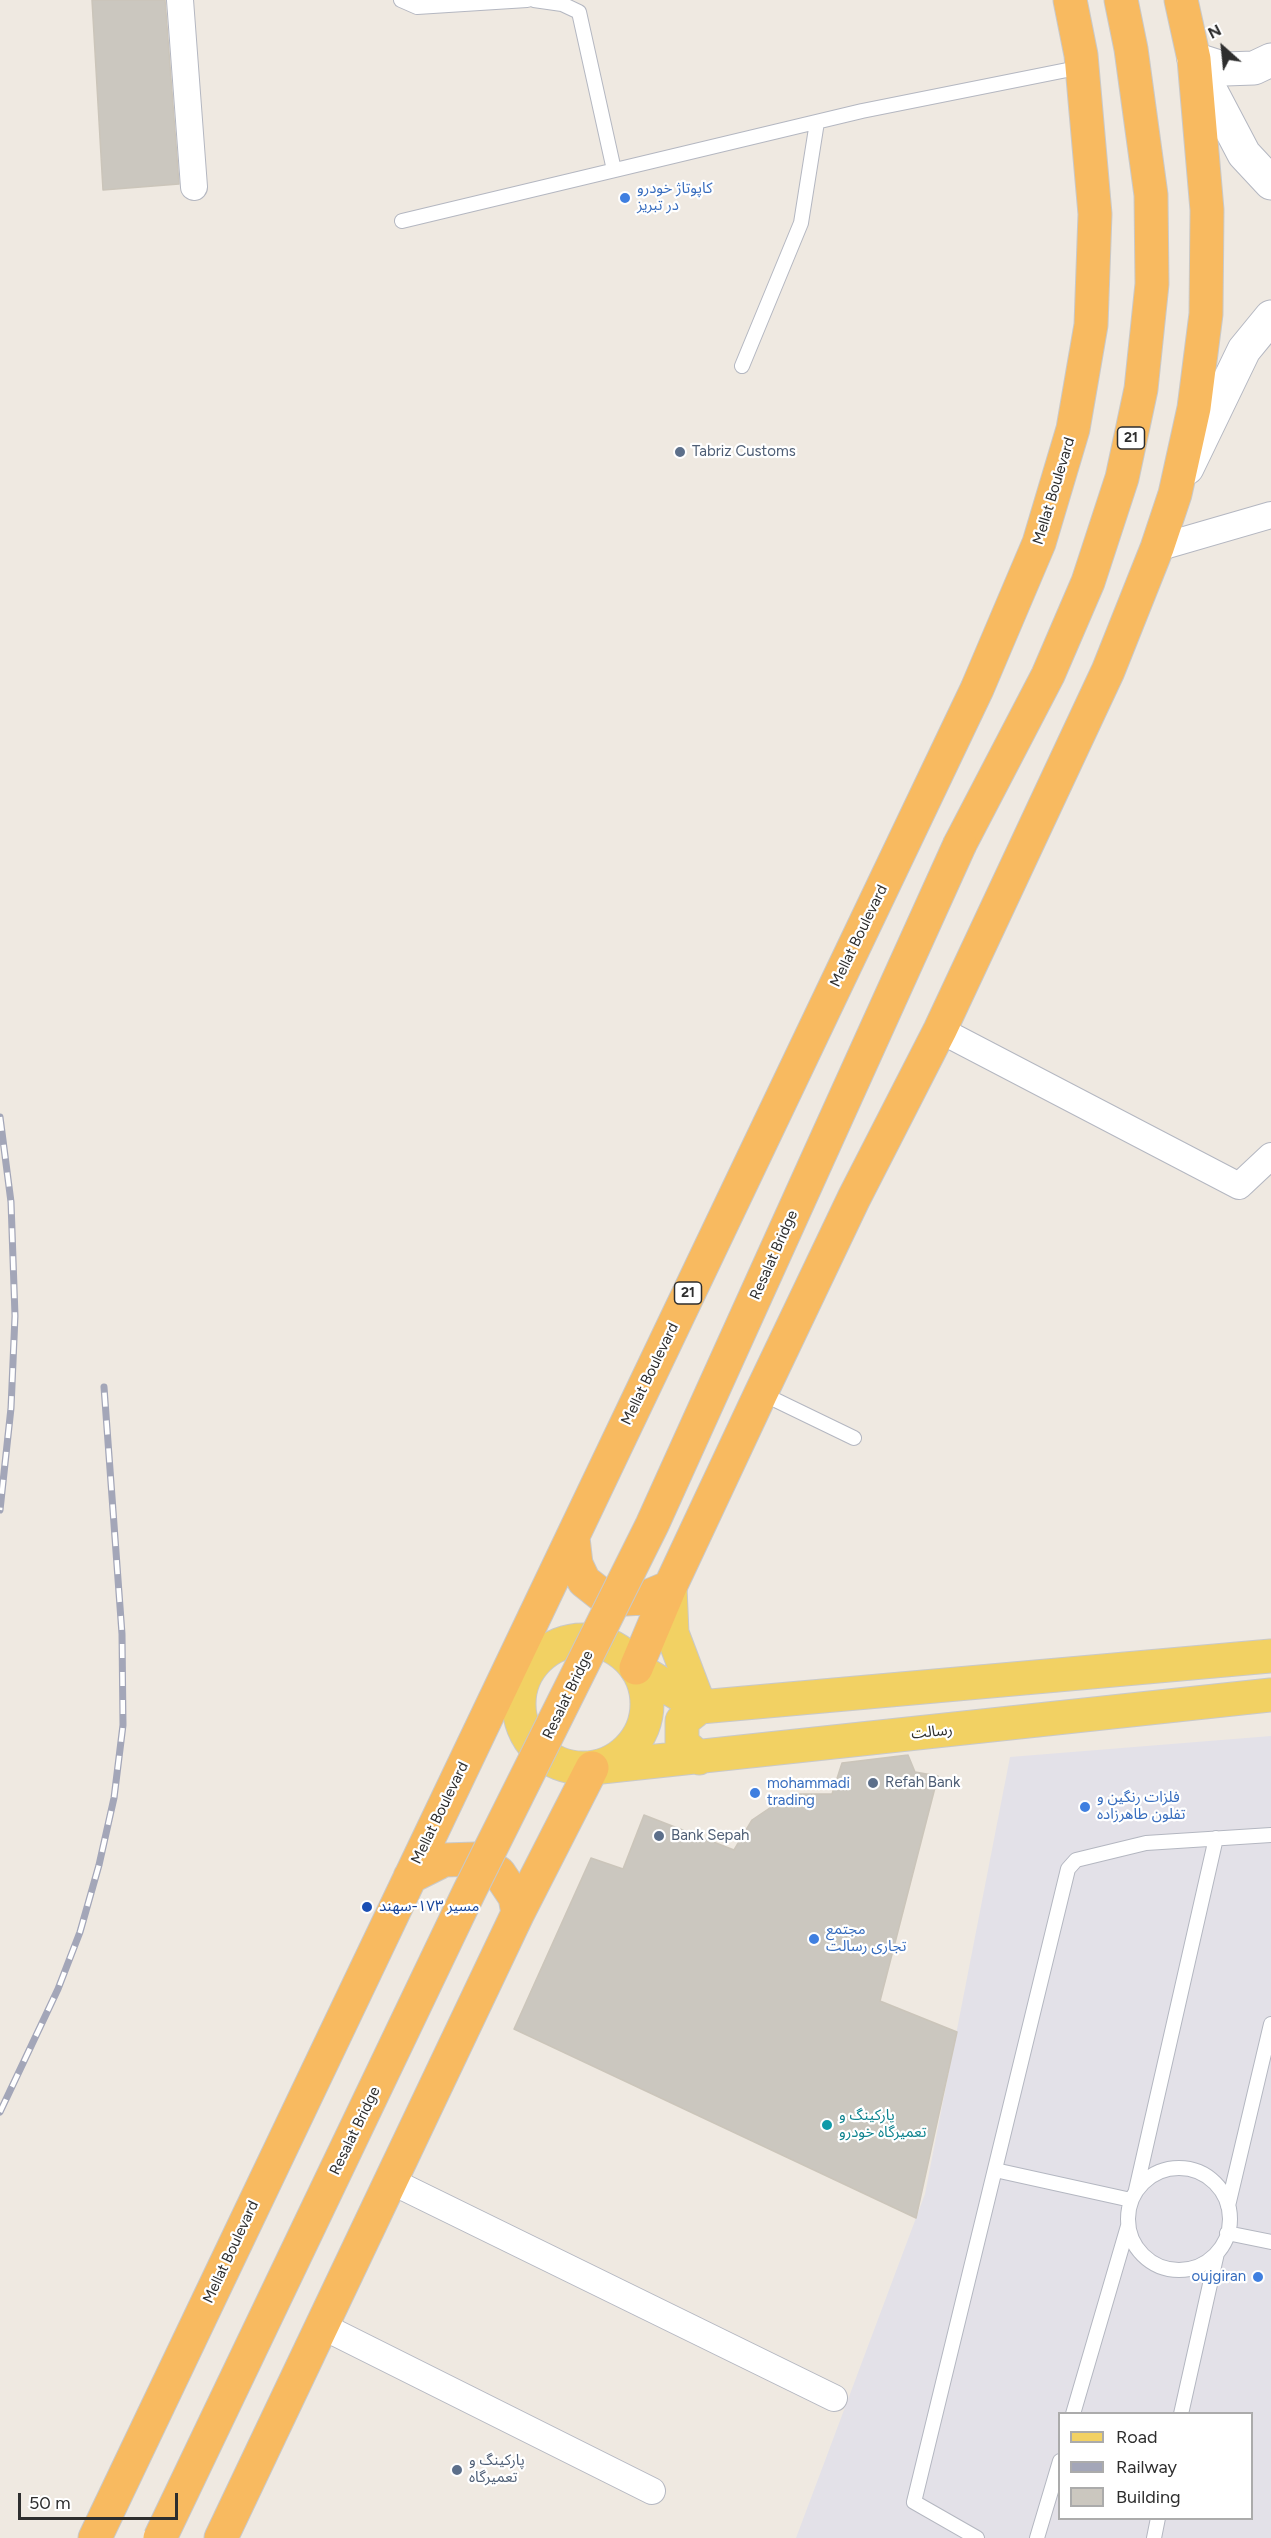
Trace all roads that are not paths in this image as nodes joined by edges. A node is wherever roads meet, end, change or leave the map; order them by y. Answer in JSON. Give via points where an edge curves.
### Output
{"nodes":[{"id":1,"x":180,"y":0,"type":"edge"},
{"id":2,"x":401,"y":0,"type":"edge"},
{"id":3,"x":527,"y":0,"type":"edge"},
{"id":4,"x":534,"y":0,"type":"edge"},
{"id":5,"x":1070,"y":0,"type":"edge"},
{"id":6,"x":1121,"y":0,"type":"edge"},
{"id":7,"x":1180,"y":0,"type":"edge"},
{"id":8,"x":1194,"y":59,"type":"junction"},
{"id":9,"x":1271,"y":60,"type":"edge"},
{"id":10,"x":1082,"y":66,"type":"junction"},
{"id":11,"x":817,"y":122,"type":"junction"},
{"id":12,"x":614,"y":170,"type":"junction"},
{"id":13,"x":1271,"y":183,"type":"edge"},
{"id":14,"x":194,"y":187,"type":"dead end"},
{"id":15,"x":402,"y":220,"type":"dead end"},
{"id":16,"x":1271,"y":317,"type":"edge"},
{"id":17,"x":742,"y":366,"type":"dead end"},
{"id":18,"x":1174,"y":494,"type":"junction"},
{"id":19,"x":1271,"y":515,"type":"edge"},
{"id":20,"x":1157,"y":548,"type":"junction"},
{"id":21,"x":939,"y":1029,"type":"junction"},
{"id":22,"x":1271,"y":1156,"type":"edge"},
{"id":23,"x":761,"y":1393,"type":"junction"},
{"id":24,"x":854,"y":1438,"type":"dead end"},
{"id":25,"x":573,"y":1538,"type":"junction"},
{"id":26,"x":670,"y":1587,"type":"junction"},
{"id":27,"x":529,"y":1627,"type":"junction"},
{"id":28,"x":560,"y":1642,"type":"junction"},
{"id":29,"x":1271,"y":1656,"type":"edge"},
{"id":30,"x":636,"y":1668,"type":"junction"},
{"id":31,"x":1271,"y":1695,"type":"edge"},
{"id":32,"x":700,"y":1707,"type":"junction"},
{"id":33,"x":483,"y":1724,"type":"junction"},
{"id":34,"x":522,"y":1726,"type":"junction"},
{"id":35,"x":699,"y":1758,"type":"junction"},
{"id":36,"x":592,"y":1768,"type":"junction"},
{"id":37,"x":1271,"y":1835,"type":"edge"},
{"id":38,"x":1216,"y":1839,"type":"junction"},
{"id":39,"x":410,"y":1877,"type":"junction"},
{"id":40,"x":518,"y":1913,"type":"junction"},
{"id":41,"x":1271,"y":2024,"type":"edge"},
{"id":42,"x":995,"y":2170,"type":"junction"},
{"id":43,"x":391,"y":2181,"type":"junction"},
{"id":44,"x":1134,"y":2195,"type":"junction"},
{"id":45,"x":1228,"y":2206,"type":"junction"},
{"id":46,"x":1128,"y":2226,"type":"junction"},
{"id":47,"x":1227,"y":2233,"type":"junction"},
{"id":48,"x":1271,"y":2242,"type":"edge"},
{"id":49,"x":1217,"y":2253,"type":"junction"},
{"id":50,"x":322,"y":2326,"type":"junction"},
{"id":51,"x":834,"y":2398,"type":"dead end"},
{"id":52,"x":1074,"y":2412,"type":"edge"},
{"id":53,"x":1181,"y":2412,"type":"edge"},
{"id":54,"x":1058,"y":2464,"type":"edge"},
{"id":55,"x":652,"y":2491,"type":"dead end"},
{"id":56,"x":1158,"y":2520,"type":"edge"},
{"id":57,"x":95,"y":2538,"type":"edge"},
{"id":58,"x":160,"y":2538,"type":"edge"},
{"id":59,"x":221,"y":2538,"type":"edge"},
{"id":60,"x":977,"y":2538,"type":"edge"},
{"id":61,"x":1037,"y":2538,"type":"edge"},
{"id":62,"x":1154,"y":2538,"type":"edge"}],
"edges":[{"from":1,"to":14,"type":"street"},
{"from":2,"to":3,"type":"lane","via":[[417,7]]},
{"from":4,"to":12,"type":"lane","via":[[562,4],[579,12]]},
{"from":5,"to":10,"type":"highway","name":"Mellat Boulevard","number":"21"},
{"from":6,"to":58,"type":"highway","name":"Resalat Bridge","number":"21","bridge":true,"via":[[1151,195],[1152,284],[1141,389],[1122,477],[1088,582],[1047,675],[960,844],[652,1526],[470,1892]]},
{"from":7,"to":8,"type":"highway"},
{"from":8,"to":9,"type":"main road","via":[[1225,69],[1254,68]]},
{"from":8,"to":13,"type":"main road","via":[[1244,154]]},
{"from":8,"to":18,"type":"highway","via":[[1207,210],[1206,314],[1194,408]]},
{"from":10,"to":11,"type":"lane"},
{"from":10,"to":25,"type":"highway","name":"Mellat Boulevard","number":"21","via":[[1095,214],[1091,325],[1073,429],[1039,543],[977,689]]},
{"from":11,"to":12,"type":"lane"},
{"from":11,"to":17,"type":"lane","via":[[801,223]]},
{"from":12,"to":15,"type":"lane"},
{"from":16,"to":18,"type":"main road","via":[[1244,350]]},
{"from":18,"to":20,"type":"highway"},
{"from":19,"to":20,"type":"street"},
{"from":20,"to":21,"type":"highway","via":[[1108,672]]},
{"from":21,"to":22,"type":"street","via":[[1239,1186]]},
{"from":21,"to":23,"type":"highway"},
{"from":23,"to":24,"type":"lane"},
{"from":23,"to":26,"type":"highway"},
{"from":25,"to":26,"type":"highway","via":[[576,1564],[584,1581],[609,1600],[644,1598]]},
{"from":25,"to":27,"type":"highway","name":"Mellat Boulevard","number":"21"},
{"from":26,"to":30,"type":"highway"},
{"from":26,"to":32,"type":"main road","via":[[672,1633]]},
{"from":27,"to":28,"type":"main road"},
{"from":27,"to":33,"type":"highway","name":"Mellat Boulevard","number":"21"},
{"from":28,"to":30,"type":"main road","via":[[594,1638],[625,1652]]},
{"from":28,"to":34,"type":"main road","via":[[533,1662],[519,1693]]},
{"from":29,"to":32,"type":"main road"},
{"from":30,"to":32,"type":"main road"},
{"from":30,"to":36,"type":"main road","via":[[645,1686],[648,1714],[634,1745],[615,1761]]},
{"from":31,"to":35,"type":"main road","name":"رسالت"},
{"from":32,"to":35,"type":"main road","via":[[682,1721],[682,1743]]},
{"from":33,"to":34,"type":"main road"},
{"from":33,"to":39,"type":"highway","name":"Mellat Boulevard","number":"21"},
{"from":34,"to":36,"type":"main road","via":[[542,1754],[573,1768]]},
{"from":35,"to":36,"type":"main road","name":"رسالت"},
{"from":36,"to":40,"type":"highway"},
{"from":37,"to":38,"type":"lane"},
{"from":38,"to":42,"type":"lane","via":[[1146,1843],[1076,1860],[1068,1869]]},
{"from":38,"to":44,"type":"lane"},
{"from":39,"to":40,"type":"highway","via":[[444,1860],[476,1858],[499,1873],[515,1897]]},
{"from":39,"to":57,"type":"highway","name":"Mellat Boulevard","number":"21"},
{"from":40,"to":43,"type":"highway"},
{"from":41,"to":45,"type":"lane"},
{"from":42,"to":44,"type":"lane"},
{"from":42,"to":60,"type":"lane","via":[[914,2502]]},
{"from":43,"to":50,"type":"highway"},
{"from":43,"to":51,"type":"street"},
{"from":44,"to":45,"type":"lane","via":[[1148,2178],[1163,2170],[1180,2168],[1210,2179]]},
{"from":44,"to":46,"type":"lane"},
{"from":45,"to":47,"type":"lane"},
{"from":46,"to":49,"type":"lane","via":[[1143,2256],[1164,2268],[1189,2269]]},
{"from":46,"to":52,"type":"lane"},
{"from":47,"to":48,"type":"lane"},
{"from":47,"to":49,"type":"lane"},
{"from":49,"to":53,"type":"lane"},
{"from":50,"to":55,"type":"street"},
{"from":50,"to":59,"type":"highway"},
{"from":54,"to":61,"type":"lane"},
{"from":56,"to":62,"type":"lane"}]}
